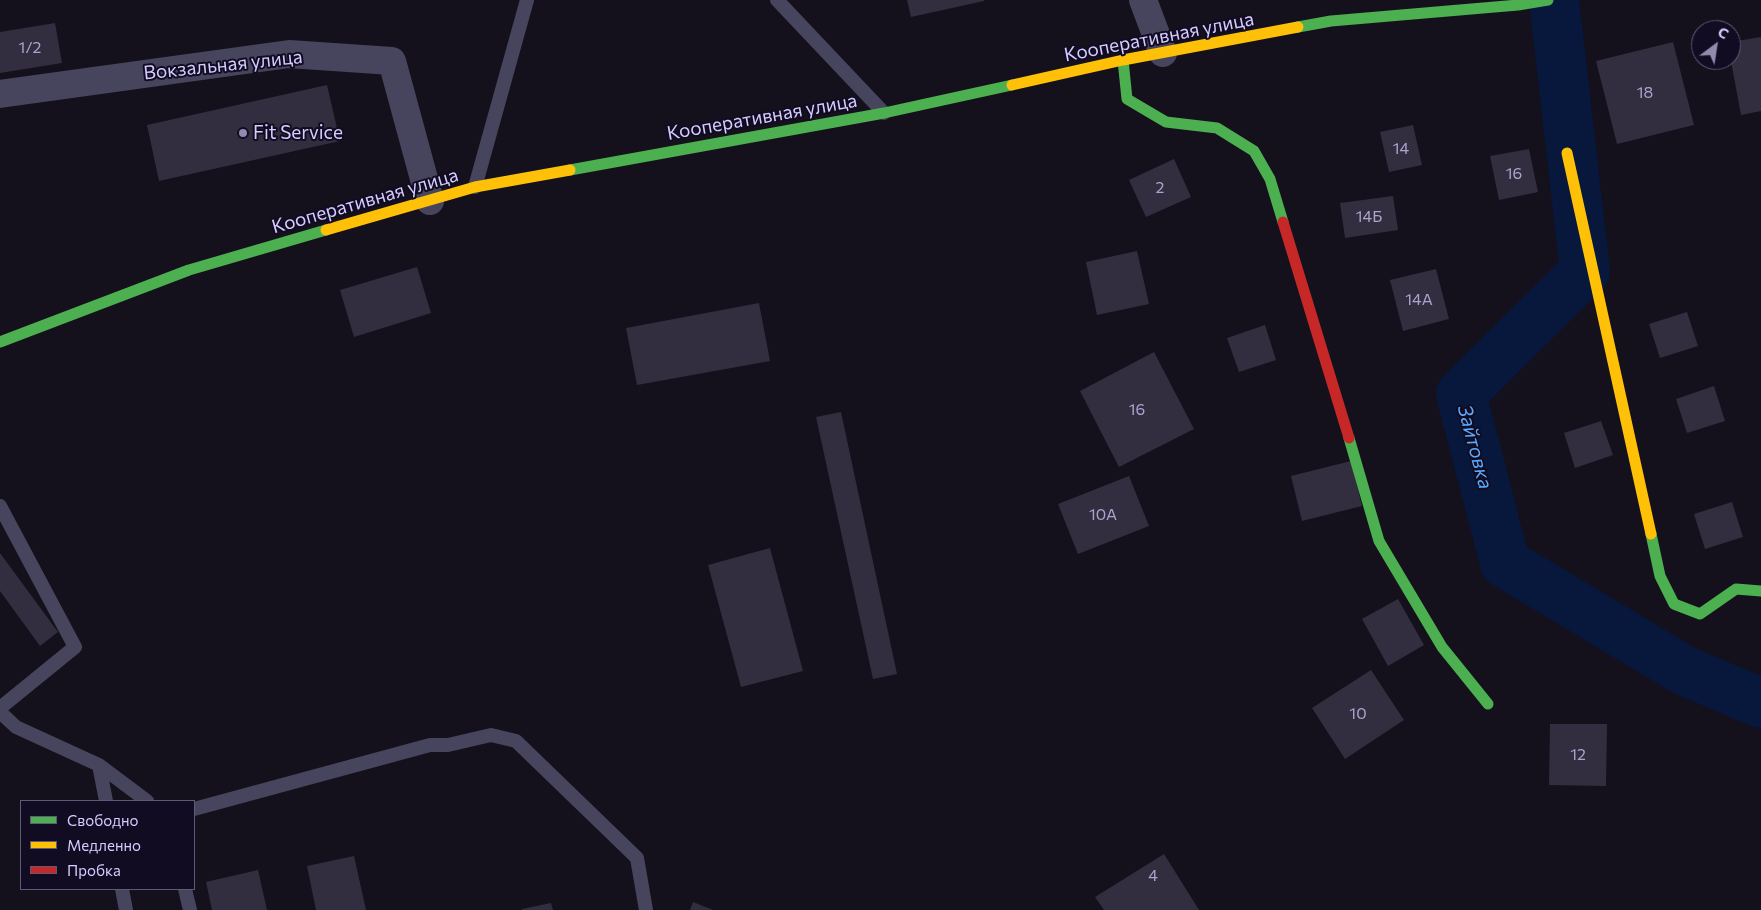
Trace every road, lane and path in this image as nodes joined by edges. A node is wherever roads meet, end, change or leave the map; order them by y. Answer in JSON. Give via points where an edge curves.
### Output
{"nodes":[{"id":1,"x":527,"y":0,"type":"edge"},
{"id":2,"x":777,"y":0,"type":"edge"},
{"id":3,"x":1143,"y":0,"type":"edge"},
{"id":4,"x":1548,"y":0,"type":"edge"},
{"id":5,"x":1162,"y":53,"type":"junction"},
{"id":6,"x":1123,"y":60,"type":"junction"},
{"id":7,"x":0,"y":94,"type":"edge"},
{"id":8,"x":884,"y":112,"type":"junction"},
{"id":9,"x":1568,"y":154,"type":"dead end"},
{"id":10,"x":476,"y":187,"type":"junction"},
{"id":11,"x":430,"y":201,"type":"junction"},
{"id":12,"x":0,"y":342,"type":"edge"},
{"id":13,"x":0,"y":506,"type":"edge"},
{"id":14,"x":1761,"y":591,"type":"edge"},
{"id":15,"x":1488,"y":704,"type":"dead end"},
{"id":16,"x":0,"y":708,"type":"edge"},
{"id":17,"x":0,"y":712,"type":"edge"},
{"id":18,"x":99,"y":765,"type":"junction"},
{"id":19,"x":106,"y":800,"type":"edge"},
{"id":20,"x":146,"y":800,"type":"edge"},
{"id":21,"x":195,"y":809,"type":"edge"},
{"id":22,"x":122,"y":890,"type":"edge"},
{"id":23,"x":185,"y":890,"type":"edge"},
{"id":24,"x":126,"y":910,"type":"edge"},
{"id":25,"x":190,"y":910,"type":"edge"},
{"id":26,"x":646,"y":910,"type":"edge"}],
"edges":[{"from":1,"to":10,"type":"lane"},
{"from":2,"to":8,"type":"lane"},
{"from":3,"to":5,"type":"street"},
{"from":4,"to":5,"type":"main road","name":"Кооперативная улица","via":[[1330,21]]},
{"from":5,"to":6,"type":"main road","name":"Кооперативная улица"},
{"from":6,"to":8,"type":"main road","name":"Кооперативная улица"},
{"from":6,"to":15,"type":"main road","via":[[1127,99],[1166,122],[1216,128],[1254,151],[1270,179],[1379,541],[1442,647]]},
{"from":7,"to":11,"type":"street","name":"Вокзальная улица","via":[[290,54],[392,61]]},
{"from":8,"to":10,"type":"main road","name":"Кооперативная улица"},
{"from":9,"to":14,"type":"main road","via":[[1660,576],[1674,604],[1700,614],[1736,589]]},
{"from":10,"to":11,"type":"main road","name":"Кооперативная улица"},
{"from":11,"to":12,"type":"main road","name":"Кооперативная улица","via":[[188,270]]},
{"from":13,"to":16,"type":"lane","via":[[75,647]]},
{"from":17,"to":18,"type":"lane","via":[[16,726]]},
{"from":18,"to":19,"type":"lane"},
{"from":18,"to":20,"type":"lane"},
{"from":21,"to":26,"type":"lane","via":[[430,745],[448,745],[491,735],[516,741],[637,858]]},
{"from":22,"to":24,"type":"lane"},
{"from":23,"to":25,"type":"lane"}]}
